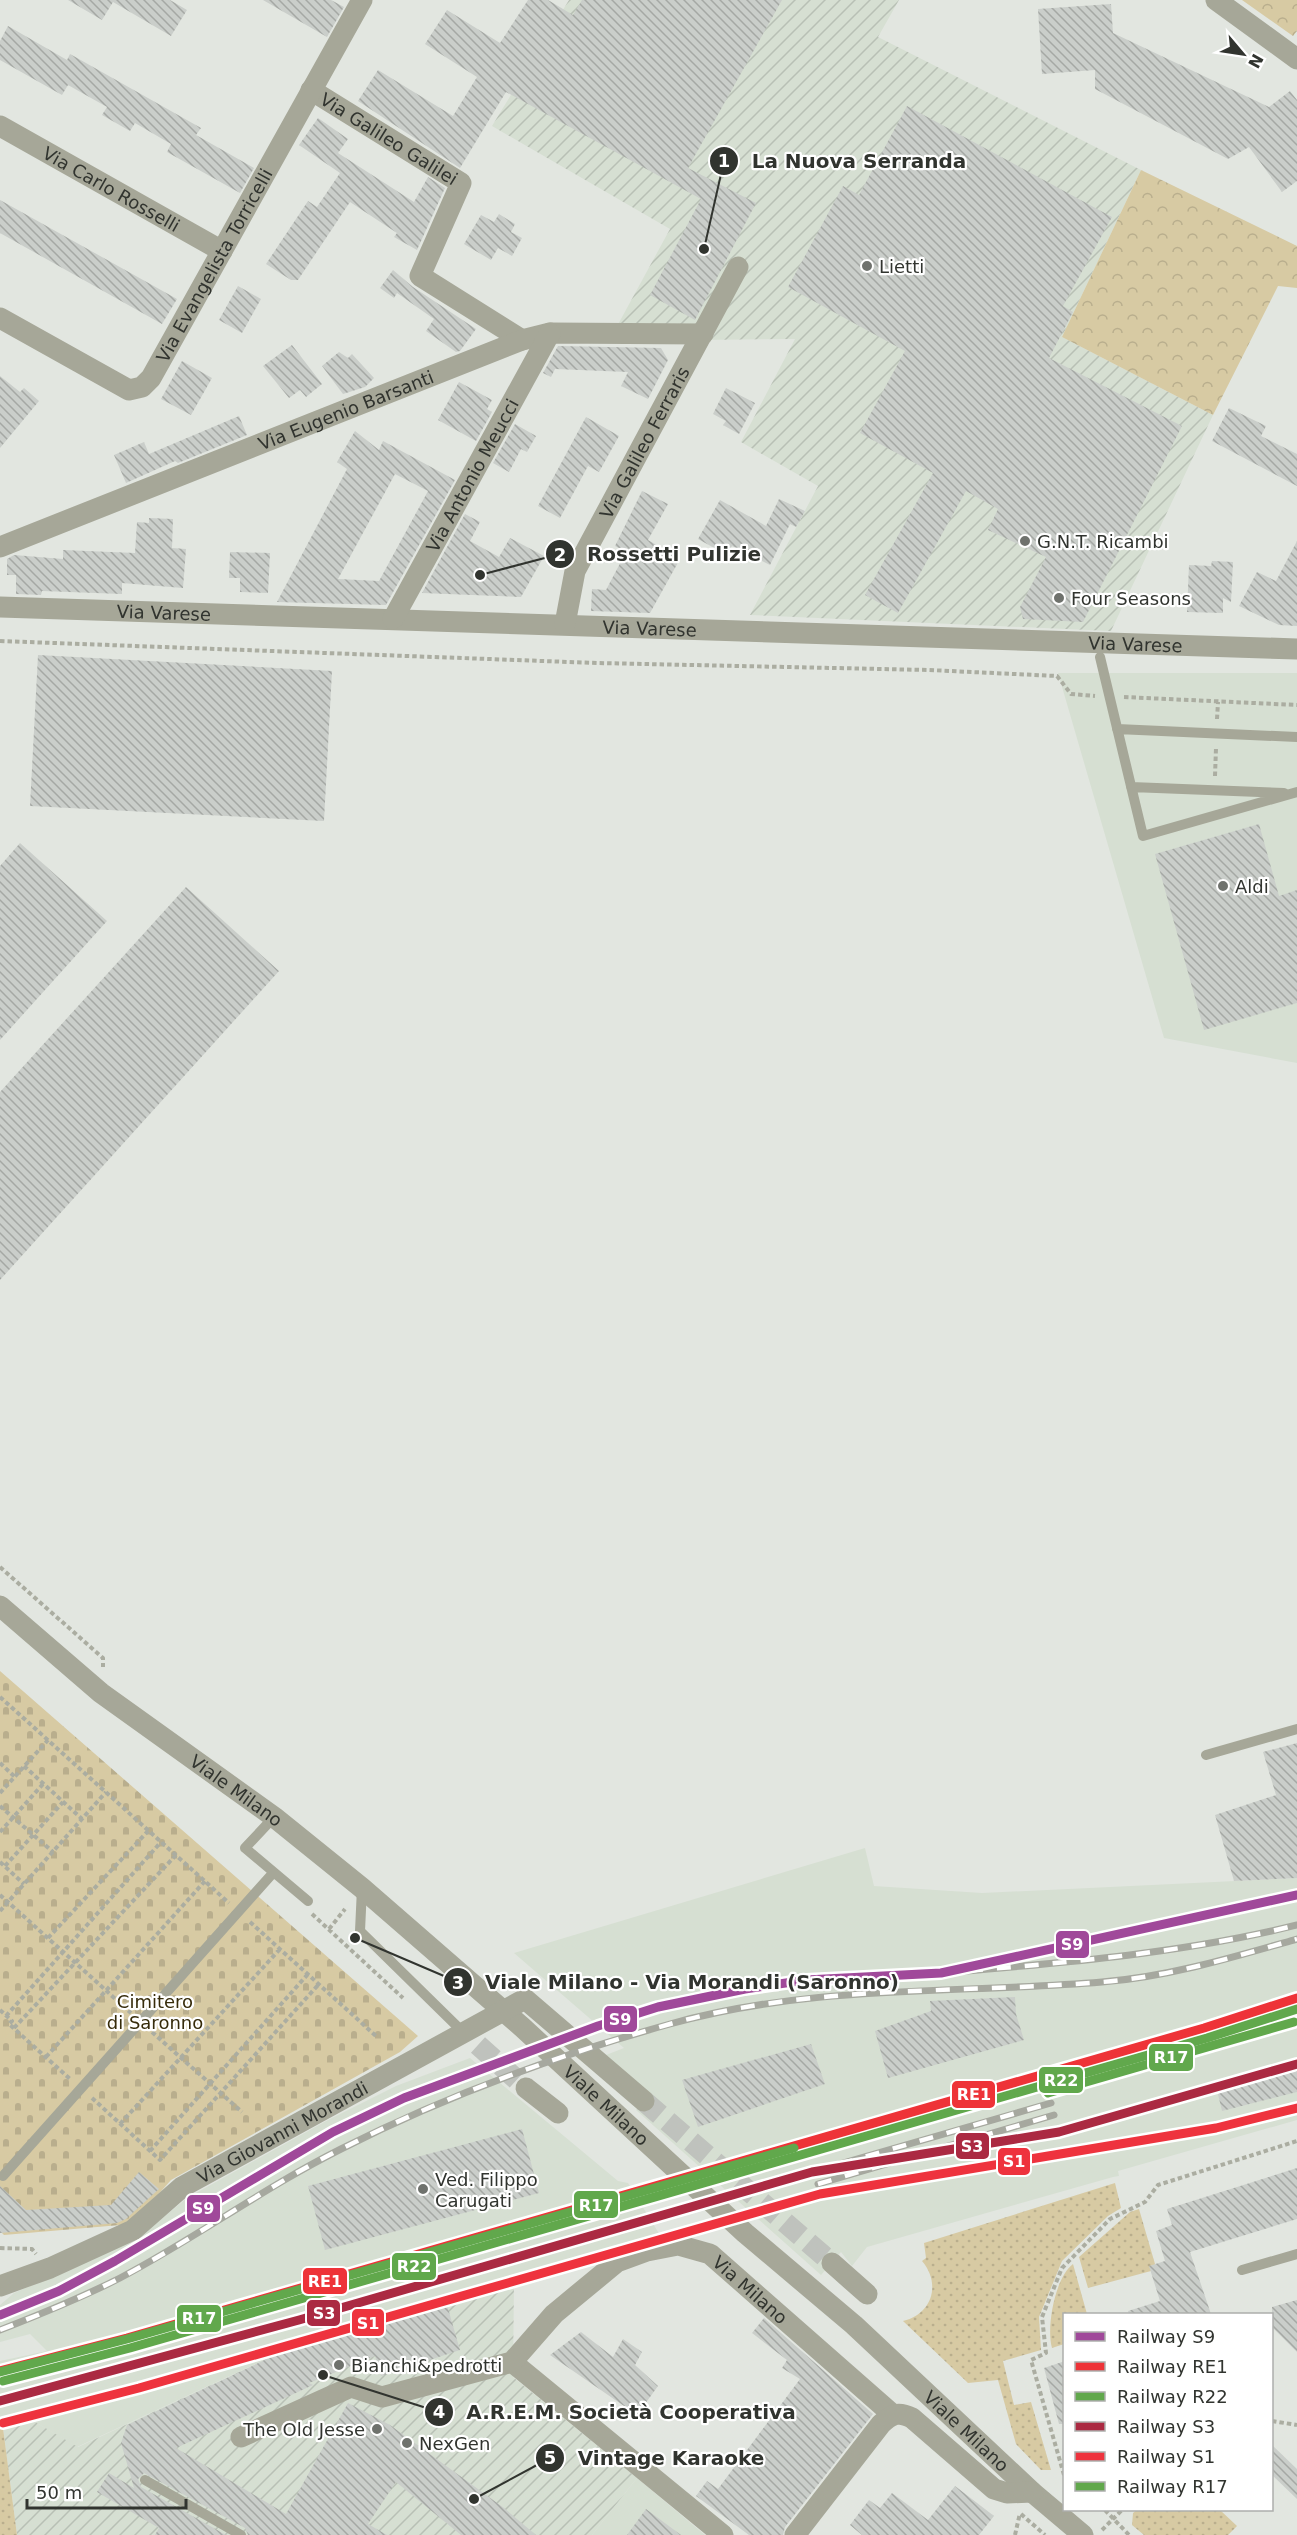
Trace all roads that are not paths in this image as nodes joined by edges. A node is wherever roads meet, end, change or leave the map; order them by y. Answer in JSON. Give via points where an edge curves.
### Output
{"nodes":[{"id":1,"x":362,"y":0,"type":"edge"},
{"id":2,"x":1216,"y":0,"type":"edge"},
{"id":3,"x":1297,"y":59,"type":"edge"},
{"id":4,"x":311,"y":90,"type":"junction"},
{"id":5,"x":0,"y":126,"type":"edge"},
{"id":6,"x":222,"y":250,"type":"junction"},
{"id":7,"x":738,"y":267,"type":"dead end"},
{"id":8,"x":0,"y":318,"type":"edge"},
{"id":9,"x":550,"y":333,"type":"junction"},
{"id":10,"x":703,"y":334,"type":"junction"},
{"id":11,"x":522,"y":340,"type":"junction"},
{"id":12,"x":0,"y":547,"type":"edge"},
{"id":13,"x":0,"y":607,"type":"edge"},
{"id":14,"x":393,"y":619,"type":"junction"},
{"id":15,"x":0,"y":621,"type":"edge"},
{"id":16,"x":565,"y":624,"type":"junction"},
{"id":17,"x":1297,"y":648,"type":"edge"},
{"id":18,"x":1100,"y":657,"type":"junction"},
{"id":19,"x":1297,"y":662,"type":"edge"},
{"id":20,"x":1117,"y":729,"type":"junction"},
{"id":21,"x":1297,"y":737,"type":"edge"},
{"id":22,"x":1131,"y":787,"type":"junction"},
{"id":23,"x":1295,"y":793,"type":"edge"},
{"id":24,"x":0,"y":1606,"type":"edge"},
{"id":25,"x":1297,"y":1729,"type":"edge"},
{"id":26,"x":1206,"y":1755,"type":"dead end"},
{"id":27,"x":274,"y":1817,"type":"junction"},
{"id":28,"x":273,"y":1873,"type":"junction"},
{"id":29,"x":362,"y":1888,"type":"junction"},
{"id":30,"x":308,"y":1901,"type":"dead end"},
{"id":31,"x":504,"y":2011,"type":"junction"},
{"id":32,"x":471,"y":2039,"type":"junction"},
{"id":33,"x":526,"y":2088,"type":"tunnel mouth"},
{"id":34,"x":644,"y":2101,"type":"tunnel mouth"},
{"id":35,"x":558,"y":2113,"type":"dead end"},
{"id":36,"x":3,"y":2176,"type":"dead end"},
{"id":37,"x":1297,"y":2254,"type":"edge"},
{"id":38,"x":832,"y":2262,"type":"tunnel mouth"},
{"id":39,"x":1242,"y":2270,"type":"dead end"},
{"id":40,"x":0,"y":2286,"type":"edge"},
{"id":41,"x":867,"y":2294,"type":"dead end"},
{"id":42,"x":512,"y":2362,"type":"junction"},
{"id":43,"x":892,"y":2414,"type":"junction"},
{"id":44,"x":241,"y":2437,"type":"dead end"},
{"id":45,"x":145,"y":2480,"type":"dead end"},
{"id":46,"x":1032,"y":2492,"type":"junction"},
{"id":47,"x":242,"y":2535,"type":"edge"},
{"id":48,"x":723,"y":2535,"type":"edge"},
{"id":49,"x":795,"y":2535,"type":"edge"},
{"id":50,"x":1083,"y":2535,"type":"edge"}],
"edges":[{"from":1,"to":4,"type":"street","name":"Via Evangelista Torricelli"},
{"from":2,"to":3,"type":"street"},
{"from":4,"to":6,"type":"street","name":"Via Evangelista Torricelli"},
{"from":4,"to":11,"type":"street","name":"Via Galileo Galilei","via":[[461,183],[420,276]]},
{"from":5,"to":6,"type":"street","name":"Via Carlo Rosselli"},
{"from":6,"to":8,"type":"street","name":"Via Evangelista Torricelli","via":[[151,378],[142,387],[129,390]]},
{"from":7,"to":10,"type":"street","name":"Via Galileo Ferraris"},
{"from":9,"to":10,"type":"street","name":"Via Eugenio Barsanti"},
{"from":9,"to":11,"type":"street","name":"Via Eugenio Barsanti"},
{"from":9,"to":14,"type":"street","name":"Via Antonio Meucci"},
{"from":10,"to":16,"type":"street","name":"Via Galileo Ferraris","via":[[575,571]]},
{"from":11,"to":12,"type":"street","name":"Via Eugenio Barsanti"},
{"from":13,"to":14,"type":"street","name":"Via Varese"},
{"from":14,"to":16,"type":"street","name":"Via Varese"},
{"from":15,"to":18,"type":"street","name":"Via Varese"},
{"from":16,"to":17,"type":"street","name":"Via Varese"},
{"from":18,"to":19,"type":"street","name":"Via Varese"},
{"from":18,"to":20,"type":"lane"},
{"from":20,"to":21,"type":"lane"},
{"from":20,"to":22,"type":"lane"},
{"from":22,"to":23,"type":"lane"},
{"from":22,"to":23,"type":"lane","via":[[1143,836]]},
{"from":24,"to":27,"type":"street","name":"Viale Milano","via":[[101,1693]]},
{"from":25,"to":26,"type":"lane"},
{"from":27,"to":28,"type":"lane","via":[[245,1848]]},
{"from":27,"to":29,"type":"street","name":"Viale Milano"},
{"from":28,"to":30,"type":"lane"},
{"from":28,"to":36,"type":"lane"},
{"from":29,"to":31,"type":"street","name":"Viale Milano"},
{"from":29,"to":32,"type":"lane","via":[[360,1931]]},
{"from":31,"to":32,"type":"street","name":"Via Giovanni Morandi"},
{"from":31,"to":34,"type":"street","name":"Via Giovanni Morandi","via":[[525,1999]]},
{"from":31,"to":46,"type":"street","name":"Viale Milano"},
{"from":32,"to":40,"type":"street","name":"Via Giovanni Morandi","via":[[182,2187],[133,2230]]},
{"from":33,"to":35,"type":"street"},
{"from":37,"to":39,"type":"lane"},
{"from":38,"to":41,"type":"street"},
{"from":42,"to":43,"type":"street","name":"Via Milano","via":[[554,2314],[617,2262],[678,2245],[710,2254]]},
{"from":42,"to":44,"type":"street","via":[[382,2397],[351,2387]]},
{"from":42,"to":48,"type":"street"},
{"from":43,"to":46,"type":"street","via":[[912,2418],[994,2489]]},
{"from":43,"to":49,"type":"street"},
{"from":45,"to":47,"type":"lane"},
{"from":46,"to":50,"type":"street","name":"Viale Milano"}]}
